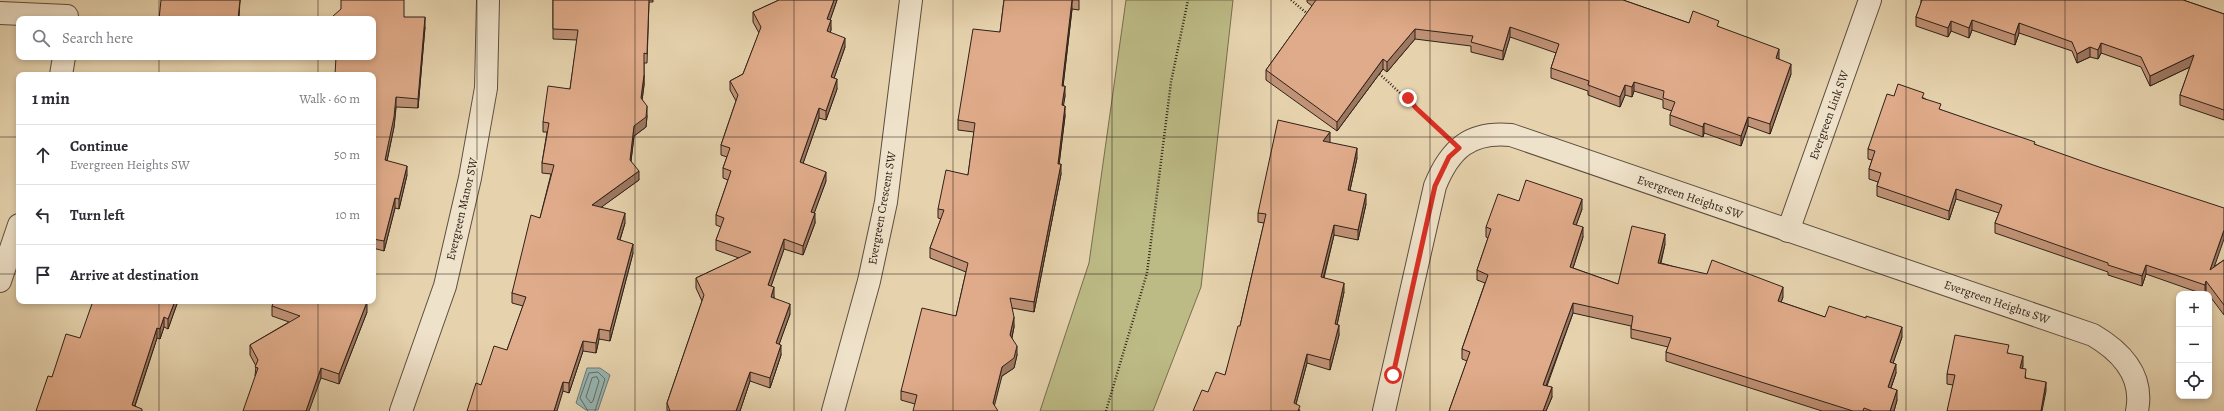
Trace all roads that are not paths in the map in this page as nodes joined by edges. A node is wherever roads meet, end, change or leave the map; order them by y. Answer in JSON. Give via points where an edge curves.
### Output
{"nodes":[{"id":1,"x":488,"y":0,"type":"edge"},
{"id":2,"x":911,"y":0,"type":"edge"},
{"id":3,"x":1870,"y":0,"type":"edge"},
{"id":4,"x":67,"y":12,"type":"edge"},
{"id":5,"x":0,"y":13,"type":"edge"},
{"id":6,"x":64,"y":60,"type":"edge"},
{"id":7,"x":62,"y":72,"type":"edge"},
{"id":8,"x":1788,"y":231,"type":"junction"},
{"id":9,"x":16,"y":234,"type":"edge"},
{"id":10,"x":0,"y":281,"type":"edge"},
{"id":11,"x":401,"y":411,"type":"edge"},
{"id":12,"x":833,"y":411,"type":"edge"},
{"id":13,"x":1384,"y":411,"type":"edge"},
{"id":14,"x":2137,"y":411,"type":"edge"}],
"edges":[{"from":1,"to":11,"type":"street","name":"Evergreen Manor SW","via":[[486,88],[470,178],[445,286]]},
{"from":2,"to":12,"type":"street","name":"Evergreen Crescent SW","via":[[886,202],[869,281]]},
{"from":3,"to":8,"type":"street","name":"Evergreen Link SW"},
{"from":4,"to":5,"type":"street"},
{"from":6,"to":7,"type":"street"},
{"from":8,"to":13,"type":"street","name":"Evergreen Heights SW","via":[[1511,135],[1482,136],[1459,148],[1449,157],[1435,186]]},
{"from":8,"to":14,"type":"street","name":"Evergreen Heights SW","via":[[2093,335],[2110,344],[2125,359],[2136,381],[2140,398]]},
{"from":9,"to":10,"type":"street"}]}
